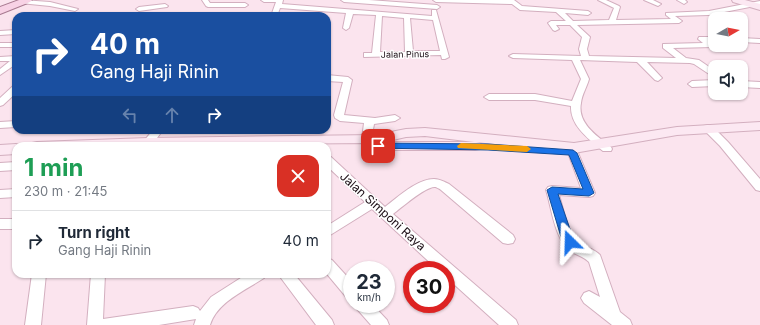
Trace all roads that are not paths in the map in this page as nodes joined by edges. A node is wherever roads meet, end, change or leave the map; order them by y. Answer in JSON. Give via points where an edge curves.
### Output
{"nodes":[{"id":1,"x":141,"y":0,"type":"edge"},
{"id":2,"x":205,"y":0,"type":"edge"},
{"id":3,"x":264,"y":0,"type":"edge"},
{"id":4,"x":344,"y":0,"type":"edge"},
{"id":5,"x":467,"y":0,"type":"edge"},
{"id":6,"x":550,"y":0,"type":"edge"},
{"id":7,"x":601,"y":0,"type":"edge"},
{"id":8,"x":647,"y":0,"type":"edge"},
{"id":9,"x":736,"y":0,"type":"edge"},
{"id":10,"x":24,"y":1,"type":"edge"},
{"id":11,"x":280,"y":2,"type":"edge"},
{"id":12,"x":246,"y":3,"type":"edge"},
{"id":13,"x":757,"y":3,"type":"edge"},
{"id":14,"x":658,"y":4,"type":"dead end"},
{"id":15,"x":165,"y":5,"type":"edge"},
{"id":16,"x":435,"y":5,"type":"edge"},
{"id":17,"x":291,"y":7,"type":"junction"},
{"id":18,"x":1,"y":8,"type":"edge"},
{"id":19,"x":75,"y":9,"type":"dead end"},
{"id":20,"x":138,"y":9,"type":"junction"},
{"id":21,"x":556,"y":10,"type":"junction"},
{"id":22,"x":137,"y":12,"type":"edge"},
{"id":23,"x":276,"y":12,"type":"edge"},
{"id":24,"x":284,"y":12,"type":"edge"},
{"id":25,"x":350,"y":12,"type":"junction"},
{"id":26,"x":588,"y":13,"type":"dead end"},
{"id":27,"x":379,"y":14,"type":"junction"},
{"id":28,"x":407,"y":16,"type":"junction"},
{"id":29,"x":436,"y":18,"type":"junction"},
{"id":30,"x":571,"y":22,"type":"junction"},
{"id":31,"x":608,"y":22,"type":"junction"},
{"id":32,"x":346,"y":28,"type":"dead end"},
{"id":33,"x":555,"y":29,"type":"dead end"},
{"id":34,"x":0,"y":30,"type":"edge"},
{"id":35,"x":12,"y":32,"type":"edge"},
{"id":36,"x":708,"y":39,"type":"edge"},
{"id":37,"x":748,"y":40,"type":"edge"},
{"id":38,"x":760,"y":41,"type":"edge"},
{"id":39,"x":708,"y":44,"type":"edge"},
{"id":40,"x":0,"y":45,"type":"edge"},
{"id":41,"x":12,"y":45,"type":"edge"},
{"id":42,"x":708,"y":45,"type":"edge"},
{"id":43,"x":409,"y":54,"type":"junction"},
{"id":44,"x":367,"y":55,"type":"dead end"},
{"id":45,"x":376,"y":55,"type":"junction"},
{"id":46,"x":513,"y":56,"type":"dead end"},
{"id":47,"x":0,"y":58,"type":"edge"},
{"id":48,"x":12,"y":59,"type":"edge"},
{"id":49,"x":575,"y":59,"type":"junction"},
{"id":50,"x":586,"y":59,"type":"junction"},
{"id":51,"x":640,"y":60,"type":"junction"},
{"id":52,"x":684,"y":61,"type":"junction"},
{"id":53,"x":12,"y":62,"type":"edge"},
{"id":54,"x":708,"y":70,"type":"edge"},
{"id":55,"x":0,"y":73,"type":"edge"},
{"id":56,"x":331,"y":78,"type":"edge"},
{"id":57,"x":658,"y":78,"type":"dead end"},
{"id":58,"x":708,"y":83,"type":"edge"},
{"id":59,"x":692,"y":84,"type":"dead end"},
{"id":60,"x":748,"y":84,"type":"edge"},
{"id":61,"x":760,"y":85,"type":"edge"},
{"id":62,"x":12,"y":92,"type":"edge"},
{"id":63,"x":489,"y":97,"type":"dead end"},
{"id":64,"x":0,"y":103,"type":"edge"},
{"id":65,"x":576,"y":104,"type":"junction"},
{"id":66,"x":395,"y":118,"type":"dead end"},
{"id":67,"x":12,"y":124,"type":"edge"},
{"id":68,"x":0,"y":125,"type":"edge"},
{"id":69,"x":760,"y":126,"type":"edge"},
{"id":70,"x":371,"y":130,"type":"junction"},
{"id":71,"x":760,"y":132,"type":"edge"},
{"id":72,"x":331,"y":133,"type":"edge"},
{"id":73,"x":324,"y":134,"type":"edge"},
{"id":74,"x":715,"y":135,"type":"junction"},
{"id":75,"x":152,"y":138,"type":"edge"},
{"id":76,"x":436,"y":139,"type":"junction"},
{"id":77,"x":405,"y":140,"type":"junction"},
{"id":78,"x":96,"y":142,"type":"edge"},
{"id":79,"x":189,"y":142,"type":"edge"},
{"id":80,"x":231,"y":142,"type":"edge"},
{"id":81,"x":601,"y":144,"type":"junction"},
{"id":82,"x":331,"y":145,"type":"edge"},
{"id":83,"x":12,"y":149,"type":"edge"},
{"id":84,"x":0,"y":150,"type":"edge"},
{"id":85,"x":573,"y":153,"type":"junction"},
{"id":86,"x":331,"y":164,"type":"edge"},
{"id":87,"x":12,"y":166,"type":"edge"},
{"id":88,"x":0,"y":167,"type":"edge"},
{"id":89,"x":760,"y":187,"type":"edge"},
{"id":90,"x":0,"y":194,"type":"edge"},
{"id":91,"x":12,"y":194,"type":"edge"},
{"id":92,"x":373,"y":203,"type":"junction"},
{"id":93,"x":385,"y":213,"type":"junction"},
{"id":94,"x":0,"y":224,"type":"edge"},
{"id":95,"x":12,"y":224,"type":"edge"},
{"id":96,"x":331,"y":229,"type":"edge"},
{"id":97,"x":508,"y":238,"type":"dead end"},
{"id":98,"x":331,"y":269,"type":"edge"},
{"id":99,"x":39,"y":278,"type":"edge"},
{"id":100,"x":98,"y":278,"type":"edge"},
{"id":101,"x":253,"y":278,"type":"edge"},
{"id":102,"x":289,"y":278,"type":"edge"},
{"id":103,"x":343,"y":283,"type":"edge"},
{"id":104,"x":589,"y":298,"type":"dead end"},
{"id":105,"x":370,"y":313,"type":"edge"},
{"id":106,"x":201,"y":316,"type":"edge"},
{"id":107,"x":619,"y":321,"type":"edge"},
{"id":108,"x":33,"y":325,"type":"edge"},
{"id":109,"x":95,"y":325,"type":"edge"},
{"id":110,"x":106,"y":325,"type":"edge"},
{"id":111,"x":326,"y":325,"type":"edge"},
{"id":112,"x":381,"y":325,"type":"edge"},
{"id":113,"x":510,"y":325,"type":"edge"}],
"edges":[{"from":1,"to":20,"type":"street"},
{"from":2,"to":12,"type":"street","via":[[208,5]]},
{"from":3,"to":11,"type":"street"},
{"from":4,"to":16,"type":"street"},
{"from":5,"to":16,"type":"street"},
{"from":5,"to":21,"type":"street","via":[[514,2],[520,8]]},
{"from":6,"to":21,"type":"street"},
{"from":7,"to":31,"type":"street","via":[[617,7],[613,20]]},
{"from":8,"to":14,"type":"street"},
{"from":9,"to":13,"type":"street"},
{"from":10,"to":18,"type":"main road"},
{"from":10,"to":19,"type":"street"},
{"from":11,"to":17,"type":"street"},
{"from":11,"to":23,"type":"street"},
{"from":13,"to":31,"type":"street","via":[[709,13],[668,14],[679,21]]},
{"from":15,"to":20,"type":"street"},
{"from":16,"to":29,"type":"street"},
{"from":17,"to":24,"type":"street"},
{"from":17,"to":25,"type":"street"},
{"from":20,"to":22,"type":"street"},
{"from":21,"to":26,"type":"street"},
{"from":21,"to":30,"type":"street"},
{"from":25,"to":27,"type":"street"},
{"from":25,"to":32,"type":"street"},
{"from":27,"to":28,"type":"street"},
{"from":27,"to":45,"type":"street"},
{"from":28,"to":29,"type":"street"},
{"from":28,"to":43,"type":"street"},
{"from":29,"to":43,"type":"street","name":"Jalan Pinus","via":[[445,55]]},
{"from":30,"to":31,"type":"street"},
{"from":30,"to":33,"type":"street","via":[[551,23]]},
{"from":30,"to":50,"type":"street","via":[[586,37],[583,49]]},
{"from":34,"to":35,"type":"street"},
{"from":36,"to":39,"type":"street","via":[[702,39]]},
{"from":37,"to":38,"type":"street"},
{"from":40,"to":41,"type":"street"},
{"from":42,"to":52,"type":"street","via":[[666,46]]},
{"from":43,"to":45,"type":"street","name":"Jalan Pinus"},
{"from":44,"to":45,"type":"street","name":"Jalan Pinus"},
{"from":46,"to":49,"type":"street"},
{"from":47,"to":48,"type":"street"},
{"from":49,"to":50,"type":"street"},
{"from":49,"to":65,"type":"street","via":[[585,79]]},
{"from":50,"to":51,"type":"street"},
{"from":51,"to":52,"type":"street"},
{"from":51,"to":57,"type":"street"},
{"from":52,"to":54,"type":"street","via":[[696,62]]},
{"from":53,"to":55,"type":"street"},
{"from":56,"to":70,"type":"street","via":[[348,80],[340,118]]},
{"from":58,"to":59,"type":"street"},
{"from":60,"to":61,"type":"street"},
{"from":62,"to":64,"type":"street"},
{"from":63,"to":65,"type":"street","via":[[535,97]]},
{"from":65,"to":81,"type":"street","via":[[579,121]]},
{"from":66,"to":70,"type":"street"},
{"from":67,"to":68,"type":"street"},
{"from":69,"to":74,"type":"street"},
{"from":70,"to":72,"type":"street"},
{"from":70,"to":77,"type":"street"},
{"from":71,"to":74,"type":"street"},
{"from":73,"to":80,"type":"street"},
{"from":74,"to":81,"type":"street","via":[[687,135]]},
{"from":74,"to":89,"type":"street"},
{"from":75,"to":78,"type":"street"},
{"from":75,"to":79,"type":"street"},
{"from":76,"to":77,"type":"street"},
{"from":76,"to":81,"type":"street","via":[[569,148]]},
{"from":76,"to":85,"type":"street"},
{"from":77,"to":82,"type":"street"},
{"from":81,"to":85,"type":"street","via":[[594,152]]},
{"from":83,"to":84,"type":"street"},
{"from":85,"to":107,"type":"street","via":[[589,193],[552,190],[567,237],[575,247],[592,254]]},
{"from":86,"to":92,"type":"street","name":"Jalan Simponi Raya"},
{"from":87,"to":88,"type":"street"},
{"from":90,"to":91,"type":"street"},
{"from":92,"to":93,"type":"street","name":"Jalan Simponi Raya"},
{"from":92,"to":96,"type":"street"},
{"from":93,"to":97,"type":"street","via":[[422,188],[439,184]]},
{"from":93,"to":113,"type":"street","name":"Jalan Simponi Raya"},
{"from":94,"to":95,"type":"street"},
{"from":98,"to":103,"type":"street"},
{"from":99,"to":108,"type":"street"},
{"from":100,"to":109,"type":"street"},
{"from":101,"to":106,"type":"street","via":[[219,300]]},
{"from":102,"to":111,"type":"street"},
{"from":104,"to":107,"type":"street"},
{"from":105,"to":112,"type":"street"},
{"from":106,"to":110,"type":"street"}]}
